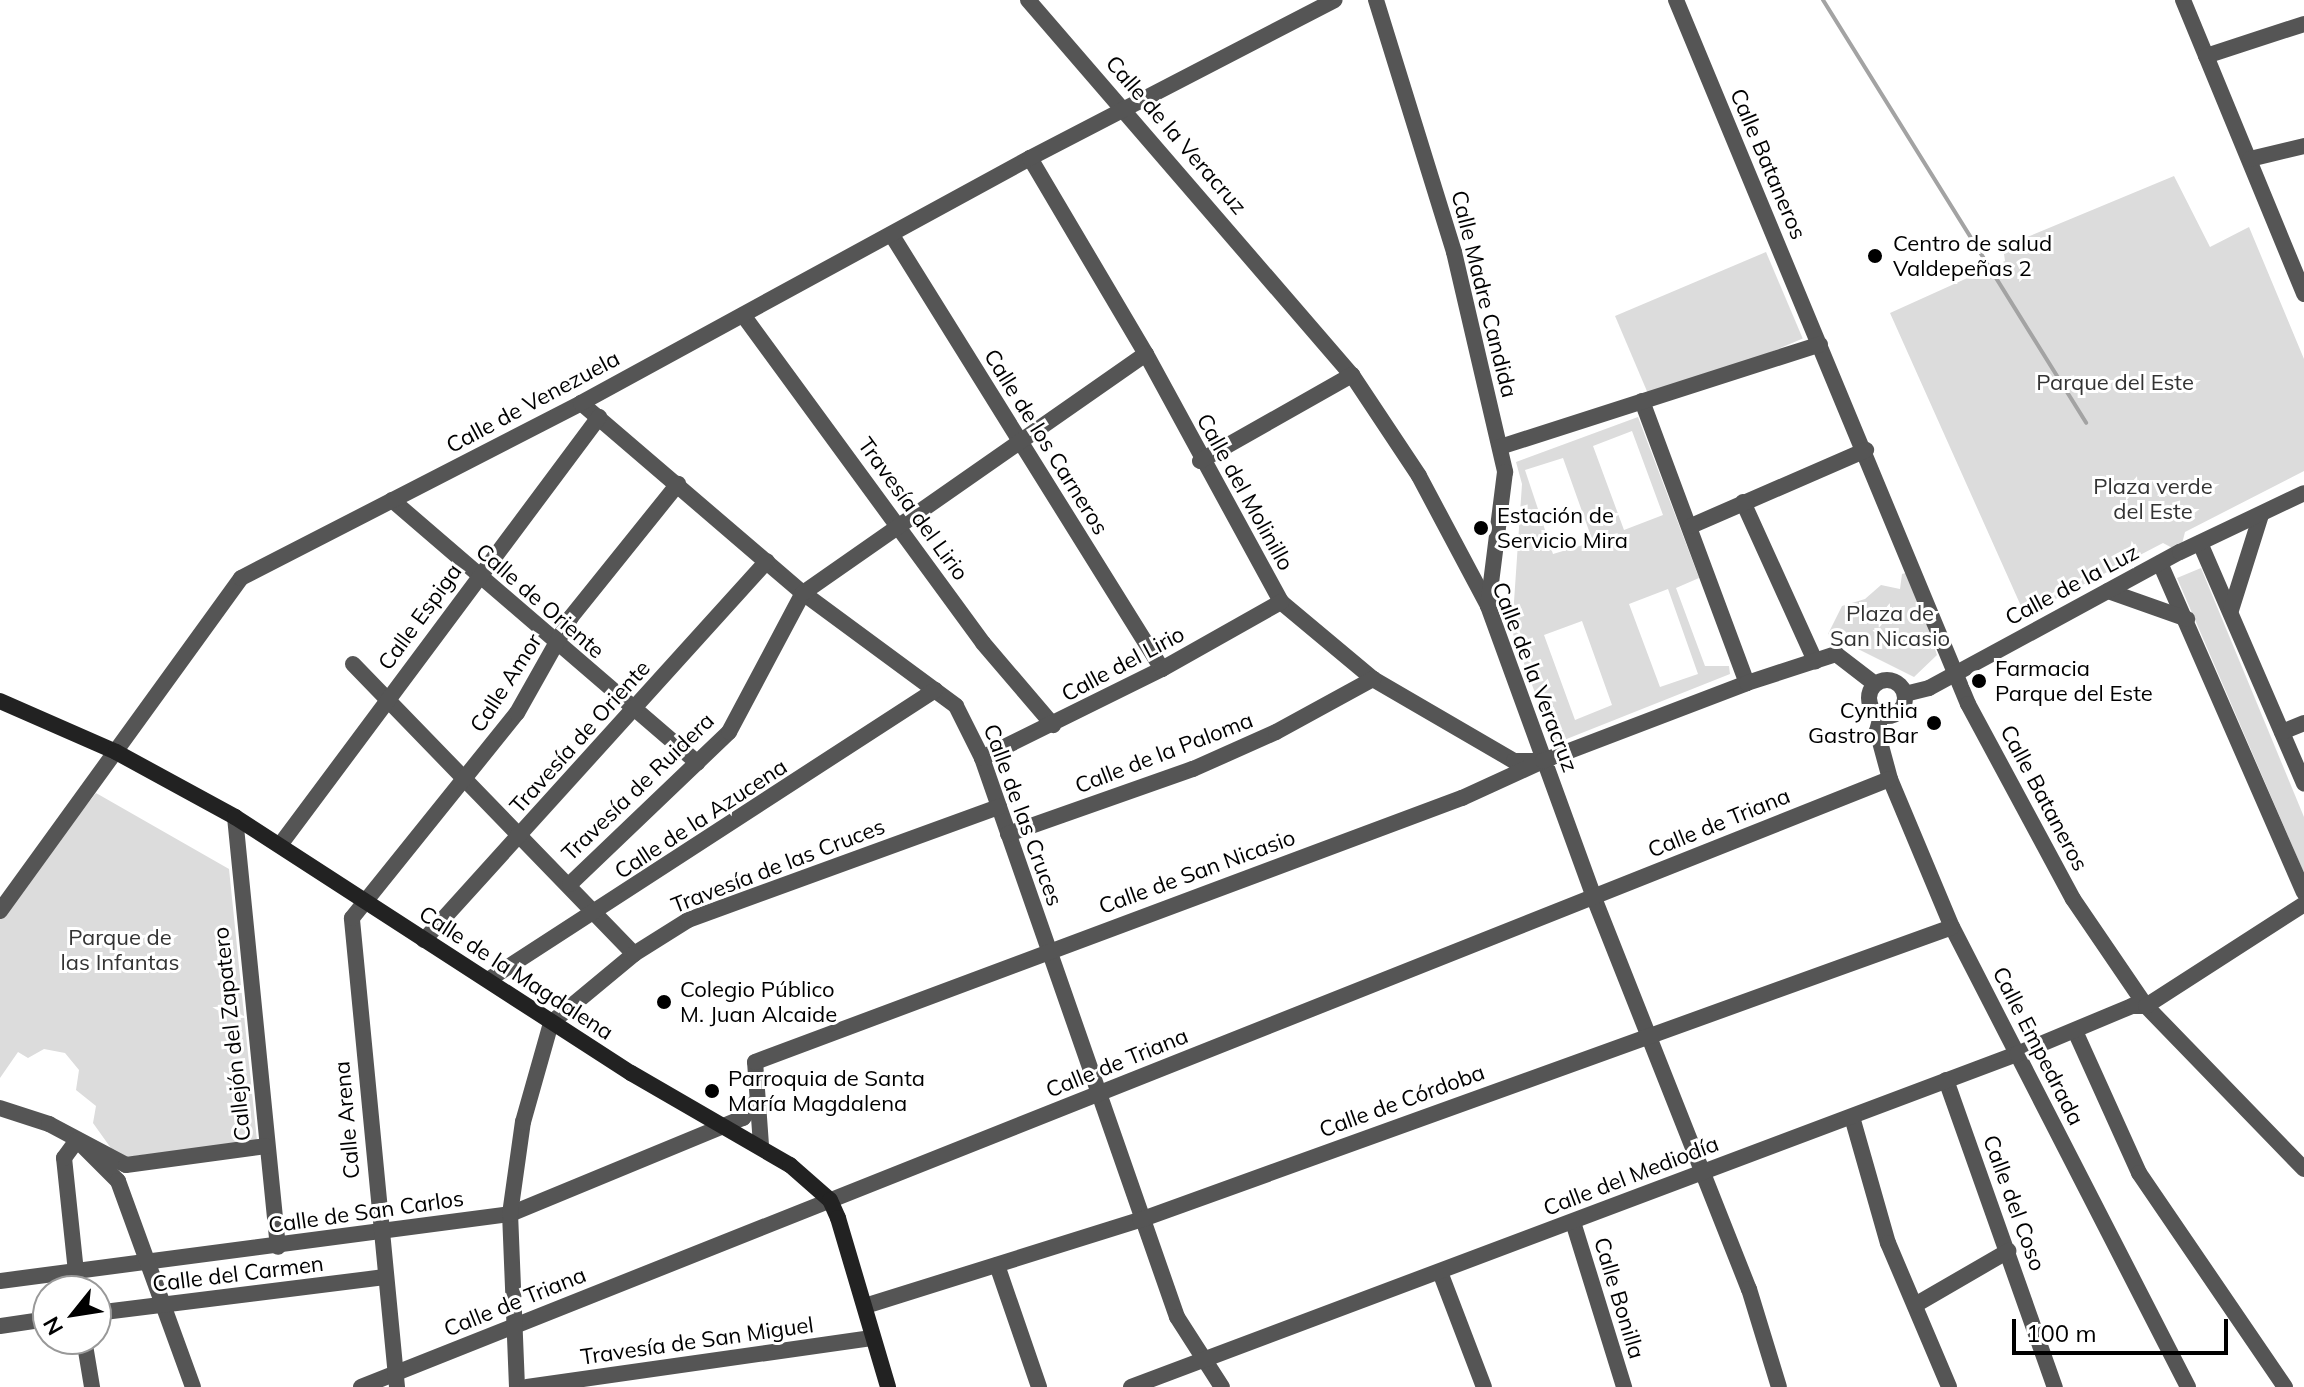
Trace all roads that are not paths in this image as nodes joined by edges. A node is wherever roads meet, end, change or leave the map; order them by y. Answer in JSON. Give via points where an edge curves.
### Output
{"nodes":[{"id":1,"x":1028,"y":0,"type":"edge"},
{"id":2,"x":1335,"y":0,"type":"edge"},
{"id":3,"x":1376,"y":0,"type":"edge"},
{"id":4,"x":1676,"y":0,"type":"edge"},
{"id":5,"x":2183,"y":0,"type":"edge"},
{"id":6,"x":2304,"y":24,"type":"edge"},
{"id":7,"x":2206,"y":56,"type":"junction"},
{"id":8,"x":1125,"y":109,"type":"junction"},
{"id":9,"x":2304,"y":146,"type":"edge"},
{"id":10,"x":1030,"y":158,"type":"junction"},
{"id":11,"x":2250,"y":159,"type":"junction"},
{"id":12,"x":893,"y":237,"type":"junction"},
{"id":13,"x":2299,"y":270,"type":"edge"},
{"id":14,"x":2304,"y":294,"type":"edge"},
{"id":15,"x":743,"y":315,"type":"junction"},
{"id":16,"x":1820,"y":344,"type":"junction"},
{"id":17,"x":1146,"y":354,"type":"junction"},
{"id":18,"x":1352,"y":375,"type":"junction"},
{"id":19,"x":1642,"y":401,"type":"junction"},
{"id":20,"x":581,"y":403,"type":"junction"},
{"id":21,"x":599,"y":417,"type":"junction"},
{"id":22,"x":1019,"y":441,"type":"junction"},
{"id":23,"x":1500,"y":447,"type":"junction"},
{"id":24,"x":1866,"y":450,"type":"junction"},
{"id":25,"x":1200,"y":461,"type":"junction"},
{"id":26,"x":678,"y":484,"type":"junction"},
{"id":27,"x":2304,"y":493,"type":"edge"},
{"id":28,"x":392,"y":500,"type":"junction"},
{"id":29,"x":1743,"y":502,"type":"junction"},
{"id":30,"x":2261,"y":515,"type":"junction"},
{"id":31,"x":899,"y":525,"type":"junction"},
{"id":32,"x":1691,"y":526,"type":"junction"},
{"id":33,"x":2200,"y":543,"type":"junction"},
{"id":34,"x":767,"y":561,"type":"junction"},
{"id":35,"x":2160,"y":563,"type":"junction"},
{"id":36,"x":477,"y":576,"type":"junction"},
{"id":37,"x":2108,"y":591,"type":"junction"},
{"id":38,"x":803,"y":593,"type":"junction"},
{"id":39,"x":1281,"y":602,"type":"junction"},
{"id":40,"x":1488,"y":606,"type":"junction"},
{"id":41,"x":2231,"y":610,"type":"junction"},
{"id":42,"x":2187,"y":619,"type":"junction"},
{"id":43,"x":558,"y":644,"type":"junction"},
{"id":44,"x":1815,"y":661,"type":"junction"},
{"id":45,"x":353,"y":664,"type":"dead end"},
{"id":46,"x":1162,"y":669,"type":"junction"},
{"id":47,"x":1955,"y":674,"type":"junction"},
{"id":48,"x":1373,"y":679,"type":"junction"},
{"id":49,"x":1747,"y":683,"type":"junction"},
{"id":50,"x":1875,"y":684,"type":"junction"},
{"id":51,"x":935,"y":690,"type":"junction"},
{"id":52,"x":1905,"y":694,"type":"junction"},
{"id":53,"x":0,"y":701,"type":"edge"},
{"id":54,"x":386,"y":701,"type":"junction"},
{"id":55,"x":632,"y":710,"type":"junction"},
{"id":56,"x":1881,"y":716,"type":"junction"},
{"id":57,"x":2304,"y":723,"type":"edge"},
{"id":58,"x":1053,"y":725,"type":"junction"},
{"id":59,"x":2282,"y":732,"type":"junction"},
{"id":60,"x":116,"y":752,"type":"junction"},
{"id":61,"x":982,"y":758,"type":"junction"},
{"id":62,"x":1543,"y":761,"type":"junction"},
{"id":63,"x":698,"y":763,"type":"junction"},
{"id":64,"x":1512,"y":768,"type":"junction"},
{"id":65,"x":465,"y":779,"type":"junction"},
{"id":66,"x":1890,"y":779,"type":"junction"},
{"id":67,"x":2304,"y":783,"type":"edge"},
{"id":68,"x":999,"y":807,"type":"junction"},
{"id":69,"x":235,"y":817,"type":"junction"},
{"id":70,"x":1008,"y":834,"type":"junction"},
{"id":71,"x":521,"y":835,"type":"junction"},
{"id":72,"x":280,"y":845,"type":"junction"},
{"id":73,"x":570,"y":884,"type":"junction"},
{"id":74,"x":2304,"y":892,"type":"edge"},
{"id":75,"x":1594,"y":898,"type":"junction"},
{"id":76,"x":365,"y":901,"type":"junction"},
{"id":77,"x":2304,"y":904,"type":"edge"},
{"id":78,"x":0,"y":911,"type":"edge"},
{"id":79,"x":597,"y":913,"type":"junction"},
{"id":80,"x":1952,"y":927,"type":"junction"},
{"id":81,"x":424,"y":940,"type":"junction"},
{"id":82,"x":1047,"y":951,"type":"junction"},
{"id":83,"x":634,"y":954,"type":"junction"},
{"id":84,"x":488,"y":980,"type":"junction"},
{"id":85,"x":2146,"y":1006,"type":"junction"},
{"id":86,"x":551,"y":1023,"type":"junction"},
{"id":87,"x":2075,"y":1031,"type":"junction"},
{"id":88,"x":1648,"y":1034,"type":"junction"},
{"id":89,"x":2017,"y":1054,"type":"junction"},
{"id":90,"x":1946,"y":1080,"type":"junction"},
{"id":91,"x":1097,"y":1094,"type":"junction"},
{"id":92,"x":757,"y":1100,"type":"junction"},
{"id":93,"x":0,"y":1108,"type":"edge"},
{"id":94,"x":1852,"y":1117,"type":"junction"},
{"id":95,"x":721,"y":1124,"type":"junction"},
{"id":96,"x":77,"y":1140,"type":"junction"},
{"id":97,"x":761,"y":1145,"type":"junction"},
{"id":98,"x":266,"y":1146,"type":"junction"},
{"id":99,"x":2304,"y":1169,"type":"edge"},
{"id":100,"x":1704,"y":1171,"type":"junction"},
{"id":101,"x":830,"y":1200,"type":"junction"},
{"id":102,"x":510,"y":1214,"type":"junction"},
{"id":103,"x":1140,"y":1220,"type":"junction"},
{"id":104,"x":1573,"y":1222,"type":"junction"},
{"id":105,"x":379,"y":1234,"type":"junction"},
{"id":106,"x":278,"y":1247,"type":"junction"},
{"id":107,"x":2008,"y":1251,"type":"junction"},
{"id":108,"x":149,"y":1262,"type":"junction"},
{"id":109,"x":997,"y":1265,"type":"junction"},
{"id":110,"x":76,"y":1270,"type":"junction"},
{"id":111,"x":1440,"y":1272,"type":"junction"},
{"id":112,"x":76,"y":1275,"type":"edge"},
{"id":113,"x":385,"y":1277,"type":"junction"},
{"id":114,"x":0,"y":1281,"type":"edge"},
{"id":115,"x":1915,"y":1305,"type":"junction"},
{"id":116,"x":162,"y":1306,"type":"junction"},
{"id":117,"x":865,"y":1306,"type":"junction"},
{"id":118,"x":112,"y":1311,"type":"edge"},
{"id":119,"x":32,"y":1321,"type":"edge"},
{"id":120,"x":0,"y":1326,"type":"edge"},
{"id":121,"x":514,"y":1326,"type":"junction"},
{"id":122,"x":872,"y":1338,"type":"junction"},
{"id":123,"x":87,"y":1355,"type":"edge"},
{"id":124,"x":1206,"y":1357,"type":"junction"},
{"id":125,"x":396,"y":1380,"type":"edge"},
{"id":126,"x":92,"y":1387,"type":"edge"},
{"id":127,"x":193,"y":1387,"type":"edge"},
{"id":128,"x":361,"y":1387,"type":"edge"},
{"id":129,"x":517,"y":1387,"type":"edge"},
{"id":130,"x":527,"y":1387,"type":"edge"},
{"id":131,"x":888,"y":1387,"type":"edge"},
{"id":132,"x":1039,"y":1387,"type":"edge"},
{"id":133,"x":1131,"y":1387,"type":"edge"},
{"id":134,"x":1222,"y":1387,"type":"edge"},
{"id":135,"x":1484,"y":1387,"type":"edge"},
{"id":136,"x":1624,"y":1387,"type":"edge"},
{"id":137,"x":1779,"y":1387,"type":"edge"},
{"id":138,"x":1949,"y":1387,"type":"edge"},
{"id":139,"x":2055,"y":1387,"type":"edge"},
{"id":140,"x":2188,"y":1387,"type":"edge"},
{"id":141,"x":2285,"y":1387,"type":"edge"}],
"edges":[{"from":1,"to":8,"type":"street","name":"Calle de la Veracruz"},
{"from":2,"to":8,"type":"street","name":"Calle de Venezuela"},
{"from":3,"to":23,"type":"street","name":"Calle Madre Candida","via":[[1454,252]]},
{"from":4,"to":16,"type":"street","name":"Calle Bataneros"},
{"from":5,"to":7,"type":"street"},
{"from":6,"to":7,"type":"street"},
{"from":7,"to":11,"type":"street"},
{"from":8,"to":10,"type":"street","name":"Calle de Venezuela"},
{"from":8,"to":18,"type":"street","name":"Calle de la Veracruz"},
{"from":9,"to":11,"type":"street"},
{"from":10,"to":12,"type":"street","name":"Calle de Venezuela"},
{"from":10,"to":17,"type":"street","name":"Calle del Molinillo"},
{"from":11,"to":13,"type":"street"},
{"from":12,"to":15,"type":"street","name":"Calle de Venezuela"},
{"from":12,"to":22,"type":"street","name":"Calle de los Carneros"},
{"from":13,"to":14,"type":"street"},
{"from":15,"to":20,"type":"street","name":"Calle de Venezuela"},
{"from":15,"to":31,"type":"street","name":"Travesía del Lirio"},
{"from":16,"to":19,"type":"street"},
{"from":16,"to":24,"type":"street","name":"Calle Bataneros"},
{"from":17,"to":22,"type":"street"},
{"from":17,"to":25,"type":"street","name":"Calle del Molinillo"},
{"from":18,"to":25,"type":"street"},
{"from":18,"to":40,"type":"street","name":"Calle de la Veracruz","via":[[1419,476]]},
{"from":19,"to":23,"type":"street"},
{"from":19,"to":32,"type":"street"},
{"from":20,"to":21,"type":"street","name":"Calle de las Cruces"},
{"from":20,"to":28,"type":"street","name":"Calle de Venezuela"},
{"from":21,"to":26,"type":"street","name":"Calle de las Cruces"},
{"from":21,"to":36,"type":"street","name":"Calle Espiga"},
{"from":22,"to":31,"type":"street"},
{"from":22,"to":46,"type":"street","name":"Calle de los Carneros"},
{"from":23,"to":40,"type":"street","name":"Calle Madre Candida","via":[[1505,472]]},
{"from":24,"to":29,"type":"street"},
{"from":24,"to":47,"type":"street","name":"Calle Bataneros"},
{"from":25,"to":39,"type":"street","name":"Calle del Molinillo"},
{"from":26,"to":34,"type":"street","name":"Calle de las Cruces"},
{"from":26,"to":43,"type":"street","name":"Calle Amor","via":[[571,617]]},
{"from":27,"to":30,"type":"street","name":"Calle de la Luz"},
{"from":28,"to":36,"type":"street","name":"Calle de Oriente"},
{"from":28,"to":60,"type":"street","name":"Calle de Venezuela","via":[[241,578]]},
{"from":29,"to":32,"type":"street"},
{"from":29,"to":44,"type":"street"},
{"from":30,"to":33,"type":"street","name":"Calle de la Luz"},
{"from":30,"to":41,"type":"street"},
{"from":31,"to":38,"type":"street"},
{"from":31,"to":58,"type":"street","name":"Travesía del Lirio","via":[[983,643]]},
{"from":32,"to":49,"type":"street"},
{"from":33,"to":35,"type":"street","name":"Calle de la Luz"},
{"from":33,"to":41,"type":"street"},
{"from":34,"to":38,"type":"street","name":"Calle de las Cruces"},
{"from":34,"to":55,"type":"street","name":"Travesía de Oriente"},
{"from":35,"to":37,"type":"street","name":"Calle de la Luz"},
{"from":35,"to":42,"type":"street"},
{"from":36,"to":43,"type":"street","name":"Calle de Oriente"},
{"from":36,"to":54,"type":"street","name":"Calle Espiga"},
{"from":37,"to":42,"type":"street"},
{"from":37,"to":47,"type":"street","name":"Calle de la Luz"},
{"from":38,"to":51,"type":"street","name":"Calle de las Cruces"},
{"from":38,"to":63,"type":"street","name":"Travesía de Ruidera","via":[[729,732]]},
{"from":39,"to":46,"type":"street","name":"Calle del Lirio"},
{"from":39,"to":48,"type":"street","name":"Calle del Molinillo"},
{"from":40,"to":62,"type":"street","name":"Calle de la Veracruz"},
{"from":41,"to":59,"type":"street"},
{"from":42,"to":74,"type":"street"},
{"from":43,"to":55,"type":"street","name":"Calle de Oriente"},
{"from":43,"to":65,"type":"street","name":"Calle Amor","via":[[517,713]]},
{"from":44,"to":49,"type":"street"},
{"from":44,"to":50,"type":"street","via":[[1836,654]]},
{"from":45,"to":54,"type":"street"},
{"from":46,"to":58,"type":"street","name":"Calle del Lirio"},
{"from":47,"to":52,"type":"street","name":"Calle de la Luz"},
{"from":47,"to":85,"type":"street","name":"Calle Bataneros","via":[[2073,899]]},
{"from":48,"to":64,"type":"street","name":"Calle del Molinillo"},
{"from":48,"to":70,"type":"street","name":"Calle de la Paloma","via":[[1276,732],[1193,769]]},
{"from":49,"to":62,"type":"street"},
{"from":50,"to":52,"type":"street","via":[[1892,681]]},
{"from":50,"to":56,"type":"street","via":[[1868,702]]},
{"from":51,"to":61,"type":"street","name":"Calle de las Cruces","via":[[956,706]]},
{"from":51,"to":79,"type":"street","name":"Calle de la Azucena"},
{"from":52,"to":56,"type":"street","via":[[1899,712]]},
{"from":53,"to":60,"type":"street","name":"Calle de la Magdalena"},
{"from":54,"to":65,"type":"street"},
{"from":54,"to":72,"type":"street","name":"Calle Espiga"},
{"from":55,"to":63,"type":"street","name":"Calle de Oriente"},
{"from":55,"to":71,"type":"street","name":"Travesía de Oriente"},
{"from":56,"to":66,"type":"street","name":"Calle Empedrada","via":[[1877,731]]},
{"from":57,"to":59,"type":"street"},
{"from":58,"to":61,"type":"street","name":"Calle del Lirio"},
{"from":59,"to":67,"type":"street"},
{"from":60,"to":69,"type":"street","name":"Calle de la Magdalena"},
{"from":60,"to":78,"type":"street","name":"Calle de Venezuela"},
{"from":61,"to":68,"type":"street","name":"Calle de las Cruces"},
{"from":62,"to":64,"type":"street"},
{"from":62,"to":75,"type":"street","name":"Calle de la Veracruz"},
{"from":63,"to":73,"type":"street","name":"Travesía de Ruidera"},
{"from":64,"to":82,"type":"street","name":"Calle de San Nicasio"},
{"from":65,"to":71,"type":"street"},
{"from":65,"to":76,"type":"street","name":"Calle Amor"},
{"from":66,"to":75,"type":"street","name":"Calle de Triana"},
{"from":66,"to":80,"type":"street","name":"Calle Empedrada"},
{"from":68,"to":70,"type":"street","name":"Calle de las Cruces"},
{"from":68,"to":83,"type":"street","name":"Travesía de las Cruces","via":[[688,920]]},
{"from":69,"to":72,"type":"street","name":"Calle de la Magdalena"},
{"from":69,"to":98,"type":"street","name":"Callejón del Zapatero"},
{"from":70,"to":82,"type":"street","name":"Calle de las Cruces"},
{"from":71,"to":73,"type":"street"},
{"from":71,"to":81,"type":"street","name":"Travesía de Oriente"},
{"from":72,"to":76,"type":"street","name":"Calle de la Magdalena"},
{"from":73,"to":79,"type":"street"},
{"from":75,"to":88,"type":"street","name":"Calle de la Veracruz"},
{"from":75,"to":91,"type":"street","name":"Calle de Triana"},
{"from":76,"to":81,"type":"street","name":"Calle de la Magdalena"},
{"from":76,"to":105,"type":"street","name":"Calle Arena","via":[[352,918]]},
{"from":77,"to":85,"type":"street","name":"Calle del Mediodía"},
{"from":79,"to":83,"type":"street"},
{"from":79,"to":84,"type":"street","name":"Calle de la Azucena"},
{"from":80,"to":88,"type":"street","name":"Calle de Córdoba"},
{"from":80,"to":89,"type":"street","name":"Calle Empedrada"},
{"from":81,"to":84,"type":"street","name":"Calle de la Magdalena"},
{"from":82,"to":91,"type":"street","name":"Calle de las Cruces"},
{"from":82,"to":92,"type":"street","name":"Calle de San Nicasio","via":[[755,1062]]},
{"from":83,"to":86,"type":"street","name":"Travesía de las Cruces"},
{"from":84,"to":86,"type":"street","name":"Calle de la Magdalena"},
{"from":85,"to":87,"type":"street","name":"Calle del Mediodía","via":[[2132,1006]]},
{"from":85,"to":99,"type":"street","name":"Calle Bataneros"},
{"from":86,"to":95,"type":"street","name":"Calle de la Magdalena"},
{"from":86,"to":102,"type":"street","via":[[523,1122]]},
{"from":87,"to":89,"type":"street","name":"Calle del Mediodía"},
{"from":87,"to":141,"type":"street","via":[[2139,1173]]},
{"from":88,"to":100,"type":"street","name":"Calle de la Veracruz"},
{"from":88,"to":103,"type":"street","name":"Calle de Córdoba"},
{"from":89,"to":90,"type":"street","name":"Calle del Mediodía"},
{"from":89,"to":140,"type":"street","name":"Calle Empedrada"},
{"from":90,"to":94,"type":"street","name":"Calle del Mediodía"},
{"from":90,"to":107,"type":"street","name":"Calle del Coso"},
{"from":91,"to":101,"type":"street","name":"Calle de Triana"},
{"from":91,"to":103,"type":"street","name":"Calle de las Cruces"},
{"from":92,"to":95,"type":"street","name":"Calle de San Carlos","via":[[743,1118]]},
{"from":92,"to":97,"type":"street"},
{"from":93,"to":96,"type":"street"},
{"from":94,"to":100,"type":"street","name":"Calle del Mediodía"},
{"from":94,"to":115,"type":"street","via":[[1888,1243]]},
{"from":95,"to":97,"type":"street","name":"Calle de la Magdalena"},
{"from":95,"to":102,"type":"street","name":"Calle de San Carlos"},
{"from":96,"to":98,"type":"street","via":[[126,1165]]},
{"from":96,"to":108,"type":"street","via":[[118,1181]]},
{"from":96,"to":110,"type":"street","via":[[64,1158]]},
{"from":97,"to":101,"type":"street","name":"Calle de la Magdalena"},
{"from":98,"to":106,"type":"street","name":"Callejón del Zapatero"},
{"from":100,"to":104,"type":"street","name":"Calle del Mediodía"},
{"from":100,"to":137,"type":"street","name":"Calle de la Veracruz"},
{"from":101,"to":117,"type":"street"},
{"from":101,"to":121,"type":"street","name":"Calle de Triana"},
{"from":102,"to":105,"type":"street","name":"Calle de San Carlos"},
{"from":102,"to":121,"type":"street"},
{"from":103,"to":109,"type":"street","name":"Calle de Córdoba"},
{"from":103,"to":124,"type":"street","name":"Calle de las Cruces","via":[[1177,1317]]},
{"from":104,"to":111,"type":"street","name":"Calle del Mediodía"},
{"from":104,"to":136,"type":"street","name":"Calle Bonilla"},
{"from":105,"to":106,"type":"street","name":"Calle de San Carlos"},
{"from":105,"to":113,"type":"street","name":"Calle Arena"},
{"from":106,"to":108,"type":"street","name":"Calle de San Carlos"},
{"from":107,"to":115,"type":"street"},
{"from":107,"to":139,"type":"street","name":"Calle del Coso"},
{"from":108,"to":110,"type":"street","name":"Calle de San Carlos"},
{"from":108,"to":116,"type":"street"},
{"from":109,"to":117,"type":"street","name":"Calle de Córdoba"},
{"from":109,"to":132,"type":"street"},
{"from":110,"to":112,"type":"street"},
{"from":110,"to":114,"type":"street","name":"Calle de San Carlos"},
{"from":111,"to":124,"type":"street","name":"Calle del Mediodía"},
{"from":111,"to":135,"type":"street"},
{"from":113,"to":116,"type":"street","name":"Calle del Carmen"},
{"from":113,"to":125,"type":"street","name":"Calle Arena"},
{"from":115,"to":138,"type":"street"},
{"from":116,"to":118,"type":"street","name":"Calle del Carmen"},
{"from":116,"to":127,"type":"street"},
{"from":117,"to":122,"type":"street"},
{"from":119,"to":120,"type":"street"},
{"from":121,"to":125,"type":"street","name":"Calle de Triana"},
{"from":121,"to":129,"type":"street"},
{"from":122,"to":130,"type":"street","name":"Travesía de San Miguel"},
{"from":122,"to":131,"type":"street"},
{"from":123,"to":126,"type":"street"},
{"from":124,"to":133,"type":"street","name":"Calle del Mediodía"},
{"from":124,"to":134,"type":"street","name":"Calle de las Cruces"},
{"from":125,"to":128,"type":"street","name":"Calle de Triana"}]}
